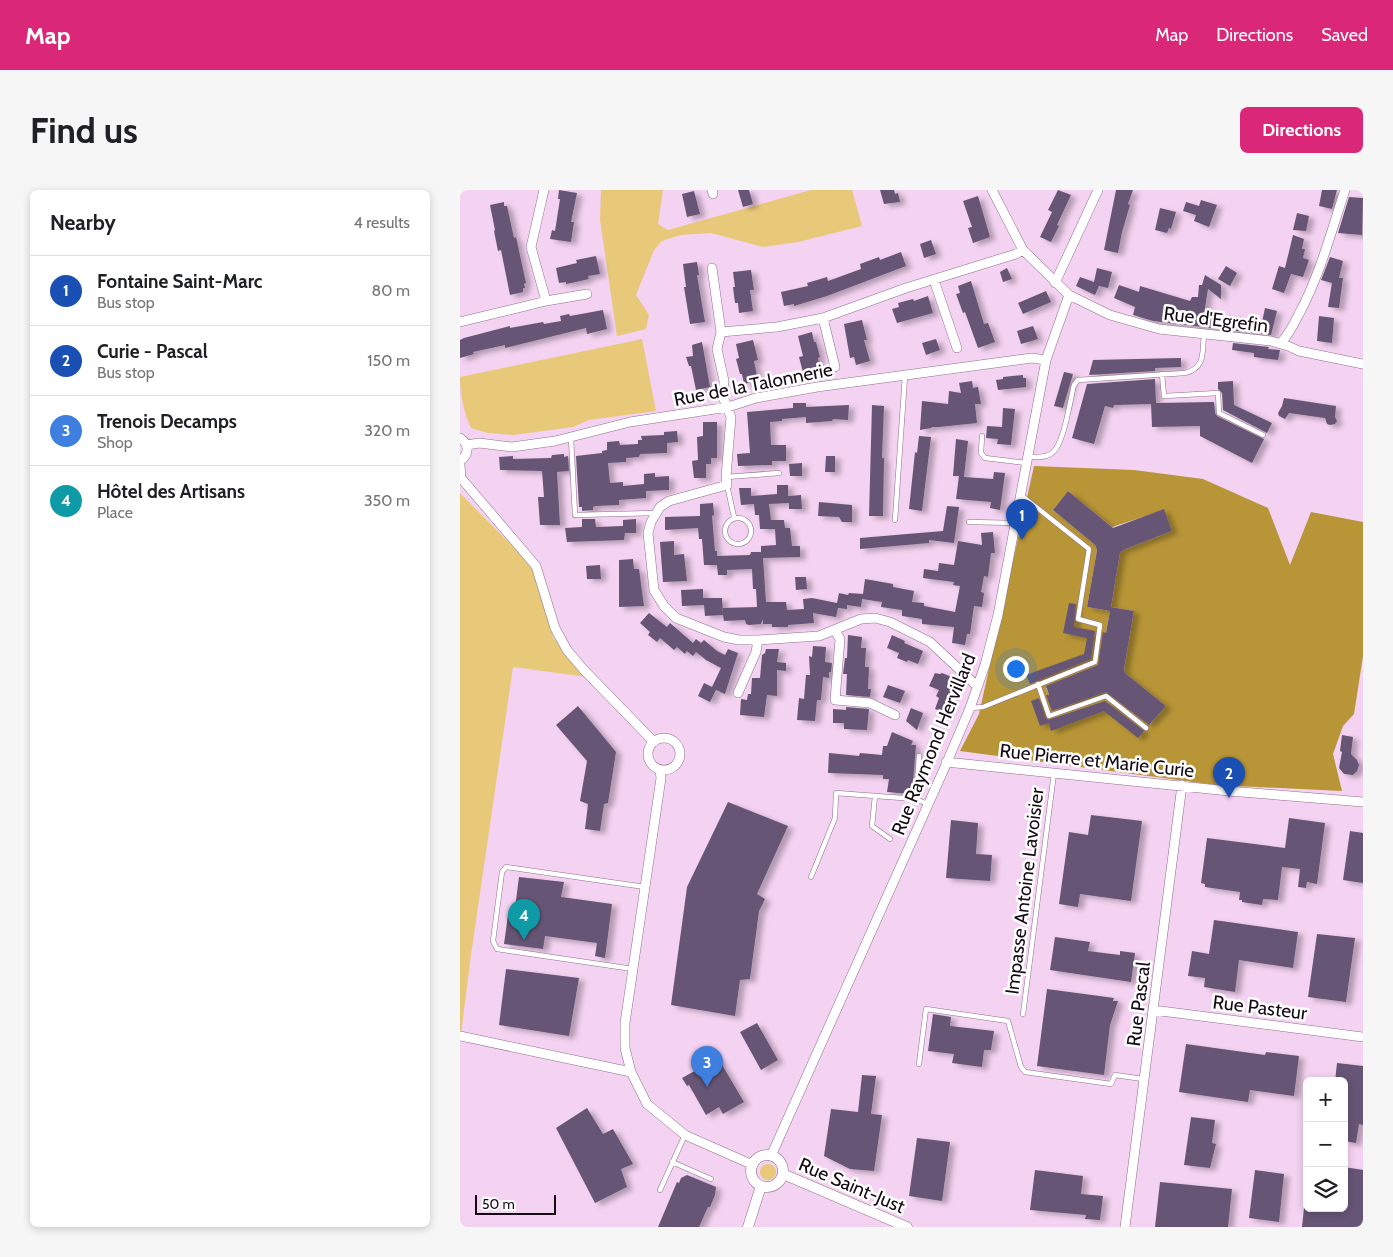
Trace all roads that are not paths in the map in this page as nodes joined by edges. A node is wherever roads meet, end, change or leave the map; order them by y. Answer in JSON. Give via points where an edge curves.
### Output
{"nodes":[{"id":1,"x":544,"y":190,"type":"edge"},
{"id":2,"x":992,"y":190,"type":"edge"},
{"id":3,"x":1098,"y":190,"type":"edge"},
{"id":4,"x":1345,"y":190,"type":"edge"},
{"id":5,"x":1023,"y":250,"type":"junction"},
{"id":6,"x":712,"y":268,"type":"dead end"},
{"id":7,"x":934,"y":280,"type":"junction"},
{"id":8,"x":1055,"y":283,"type":"junction"},
{"id":9,"x":587,"y":294,"type":"dead end"},
{"id":10,"x":1069,"y":295,"type":"junction"},
{"id":11,"x":546,"y":301,"type":"junction"},
{"id":12,"x":823,"y":318,"type":"junction"},
{"id":13,"x":460,"y":322,"type":"edge"},
{"id":14,"x":721,"y":332,"type":"junction"},
{"id":15,"x":1204,"y":334,"type":"junction"},
{"id":16,"x":1281,"y":343,"type":"junction"},
{"id":17,"x":957,"y":348,"type":"dead end"},
{"id":18,"x":1046,"y":360,"type":"junction"},
{"id":19,"x":1363,"y":364,"type":"edge"},
{"id":20,"x":835,"y":367,"type":"dead end"},
{"id":21,"x":1162,"y":374,"type":"junction"},
{"id":22,"x":905,"y":376,"type":"junction"},
{"id":23,"x":728,"y":407,"type":"junction"},
{"id":24,"x":1262,"y":435,"type":"dead end"},
{"id":25,"x":982,"y":436,"type":"dead end"},
{"id":26,"x":460,"y":438,"type":"edge"},
{"id":27,"x":571,"y":438,"type":"junction"},
{"id":28,"x":467,"y":445,"type":"junction"},
{"id":29,"x":460,"y":460,"type":"edge"},
{"id":30,"x":1028,"y":460,"type":"junction"},
{"id":31,"x":460,"y":465,"type":"edge"},
{"id":32,"x":779,"y":472,"type":"dead end"},
{"id":33,"x":726,"y":481,"type":"junction"},
{"id":34,"x":1021,"y":495,"type":"junction"},
{"id":35,"x":656,"y":513,"type":"junction"},
{"id":36,"x":734,"y":517,"type":"junction"},
{"id":37,"x":895,"y":520,"type":"dead end"},
{"id":38,"x":969,"y":522,"type":"dead end"},
{"id":39,"x":1016,"y":523,"type":"junction"},
{"id":40,"x":835,"y":631,"type":"junction"},
{"id":41,"x":758,"y":640,"type":"junction"},
{"id":42,"x":1038,"y":684,"type":"junction"},
{"id":43,"x":978,"y":686,"type":"junction"},
{"id":44,"x":738,"y":693,"type":"dead end"},
{"id":45,"x":970,"y":708,"type":"junction"},
{"id":46,"x":895,"y":715,"type":"dead end"},
{"id":47,"x":1146,"y":728,"type":"dead end"},
{"id":48,"x":654,"y":742,"type":"junction"},
{"id":49,"x":919,"y":756,"type":"dead end"},
{"id":50,"x":946,"y":762,"type":"junction"},
{"id":51,"x":660,"y":770,"type":"junction"},
{"id":52,"x":1054,"y":772,"type":"junction"},
{"id":53,"x":1182,"y":785,"type":"junction"},
{"id":54,"x":875,"y":796,"type":"junction"},
{"id":55,"x":916,"y":798,"type":"junction"},
{"id":56,"x":1363,"y":802,"type":"edge"},
{"id":57,"x":928,"y":804,"type":"junction"},
{"id":58,"x":890,"y":839,"type":"dead end"},
{"id":59,"x":811,"y":877,"type":"dead end"},
{"id":60,"x":645,"y":887,"type":"junction"},
{"id":61,"x":633,"y":968,"type":"junction"},
{"id":62,"x":1153,"y":1010,"type":"junction"},
{"id":63,"x":1023,"y":1014,"type":"dead end"},
{"id":64,"x":460,"y":1036,"type":"edge"},
{"id":65,"x":1363,"y":1037,"type":"edge"},
{"id":66,"x":919,"y":1064,"type":"dead end"},
{"id":67,"x":630,"y":1072,"type":"junction"},
{"id":68,"x":1144,"y":1079,"type":"junction"},
{"id":69,"x":685,"y":1135,"type":"junction"},
{"id":70,"x":770,"y":1156,"type":"junction"},
{"id":71,"x":672,"y":1162,"type":"junction"},
{"id":72,"x":753,"y":1165,"type":"junction"},
{"id":73,"x":783,"y":1174,"type":"junction"},
{"id":74,"x":711,"y":1179,"type":"dead end"},
{"id":75,"x":761,"y":1186,"type":"junction"},
{"id":76,"x":660,"y":1190,"type":"dead end"},
{"id":77,"x":748,"y":1227,"type":"edge"},
{"id":78,"x":907,"y":1227,"type":"edge"},
{"id":79,"x":1125,"y":1227,"type":"edge"}],
"edges":[{"from":1,"to":11,"type":"street","via":[[531,247]]},
{"from":2,"to":5,"type":"street","name":"Rue d'Egrefin"},
{"from":3,"to":8,"type":"street"},
{"from":4,"to":16,"type":"street","via":[[1306,302]]},
{"from":5,"to":7,"type":"street"},
{"from":5,"to":8,"type":"street","name":"Rue d'Egrefin"},
{"from":6,"to":14,"type":"street"},
{"from":7,"to":12,"type":"street"},
{"from":7,"to":17,"type":"street"},
{"from":8,"to":10,"type":"street","name":"Rue d'Egrefin"},
{"from":9,"to":11,"type":"street"},
{"from":10,"to":15,"type":"street","name":"Rue d'Egrefin","via":[[1137,324]]},
{"from":10,"to":18,"type":"street","name":"Rue Raymond Hervillard"},
{"from":11,"to":13,"type":"street"},
{"from":12,"to":14,"type":"street","via":[[777,327]]},
{"from":12,"to":20,"type":"street"},
{"from":14,"to":23,"type":"street","via":[[717,349],[724,381],[723,398]]},
{"from":15,"to":16,"type":"street","name":"Rue d'Egrefin"},
{"from":15,"to":21,"type":"lane","via":[[1200,365],[1195,370]]},
{"from":16,"to":19,"type":"street","name":"Rue d'Egrefin","via":[[1299,351]]},
{"from":18,"to":22,"type":"street","name":"Rue de la Talonnerie","via":[[1032,358]]},
{"from":18,"to":30,"type":"street","name":"Rue Raymond Hervillard"},
{"from":21,"to":24,"type":"lane","via":[[1164,396],[1218,393],[1219,413]]},
{"from":21,"to":30,"type":"lane","via":[[1078,380],[1059,446],[1052,454]]},
{"from":22,"to":23,"type":"street","name":"Rue de la Talonnerie","via":[[817,387],[756,398]]},
{"from":22,"to":37,"type":"lane"},
{"from":23,"to":27,"type":"street","name":"Rue de la Talonnerie","via":[[630,422]]},
{"from":23,"to":33,"type":"street","via":[[731,417]]},
{"from":25,"to":30,"type":"lane","via":[[981,453],[985,458]]},
{"from":26,"to":28,"type":"street"},
{"from":27,"to":28,"type":"street","name":"Rue de la Talonnerie","via":[[512,447],[479,443]]},
{"from":27,"to":35,"type":"lane","via":[[575,515]]},
{"from":28,"to":29,"type":"street","via":[[467,454]]},
{"from":30,"to":34,"type":"street","name":"Rue Raymond Hervillard"},
{"from":31,"to":48,"type":"street","via":[[461,478],[536,566],[555,628],[567,650]]},
{"from":32,"to":33,"type":"lane"},
{"from":33,"to":35,"type":"street","via":[[669,501]]},
{"from":33,"to":36,"type":"lane"},
{"from":34,"to":39,"type":"street","name":"Rue Raymond Hervillard"},
{"from":34,"to":42,"type":"lane","via":[[1089,549],[1078,620],[1100,625],[1095,662]]},
{"from":35,"to":41,"type":"street","via":[[648,533],[654,590],[664,606],[676,618],[724,637]]},
{"from":36,"to":36,"type":"lane","via":[[726,524],[724,533],[729,541],[742,544],[749,538],[751,529],[747,520]]},
{"from":38,"to":39,"type":"lane"},
{"from":39,"to":43,"type":"street","name":"Rue Raymond Hervillard","via":[[998,615]]},
{"from":40,"to":41,"type":"street","via":[[819,636]]},
{"from":40,"to":43,"type":"street","via":[[861,620],[875,618],[890,622],[930,642]]},
{"from":40,"to":46,"type":"street","via":[[840,639],[835,700],[870,703]]},
{"from":41,"to":44,"type":"street"},
{"from":42,"to":45,"type":"lane","via":[[983,707]]},
{"from":42,"to":47,"type":"lane","via":[[1049,716],[1106,696]]},
{"from":43,"to":45,"type":"street","name":"Rue Raymond Hervillard"},
{"from":45,"to":50,"type":"street","name":"Rue Raymond Hervillard"},
{"from":48,"to":51,"type":"street","via":[[648,758]]},
{"from":48,"to":51,"type":"street","via":[[671,740],[680,754],[676,765]]},
{"from":49,"to":55,"type":"lane"},
{"from":50,"to":52,"type":"street","name":"Rue Pierre et Marie Curie","via":[[1004,771]]},
{"from":50,"to":57,"type":"street","name":"Rue Raymond Hervillard"},
{"from":51,"to":60,"type":"street"},
{"from":52,"to":53,"type":"street","name":"Rue Pierre et Marie Curie"},
{"from":52,"to":63,"type":"lane","name":"Impasse Antoine Lavoisier"},
{"from":53,"to":56,"type":"street","name":"Rue Pierre et Marie Curie"},
{"from":53,"to":62,"type":"street","name":"Rue Pascal"},
{"from":54,"to":55,"type":"lane"},
{"from":54,"to":58,"type":"lane","via":[[872,826]]},
{"from":54,"to":59,"type":"lane","via":[[836,793],[836,818]]},
{"from":55,"to":57,"type":"lane"},
{"from":57,"to":70,"type":"street","name":"Rue Raymond Hervillard"},
{"from":60,"to":61,"type":"street"},
{"from":60,"to":61,"type":"lane","via":[[506,867],[502,872],[493,941],[497,949]]},
{"from":61,"to":67,"type":"street","via":[[625,1023],[625,1048]]},
{"from":62,"to":65,"type":"street","name":"Rue Pasteur"},
{"from":62,"to":68,"type":"street","name":"Rue Pascal"},
{"from":64,"to":67,"type":"street"},
{"from":66,"to":68,"type":"lane","via":[[926,1009],[1008,1021],[1025,1072],[1111,1084],[1115,1075]]},
{"from":67,"to":69,"type":"street","via":[[647,1104]]},
{"from":68,"to":79,"type":"street","name":"Rue Pascal"},
{"from":69,"to":71,"type":"lane"},
{"from":69,"to":72,"type":"street"},
{"from":70,"to":72,"type":"street","via":[[760,1157]]},
{"from":70,"to":73,"type":"street","via":[[782,1165]]},
{"from":71,"to":74,"type":"lane"},
{"from":71,"to":76,"type":"lane"},
{"from":72,"to":75,"type":"street","via":[[753,1179]]},
{"from":73,"to":75,"type":"street","via":[[775,1185]]},
{"from":73,"to":78,"type":"street","name":"Rue Saint-Just"},
{"from":75,"to":77,"type":"street"}]}
